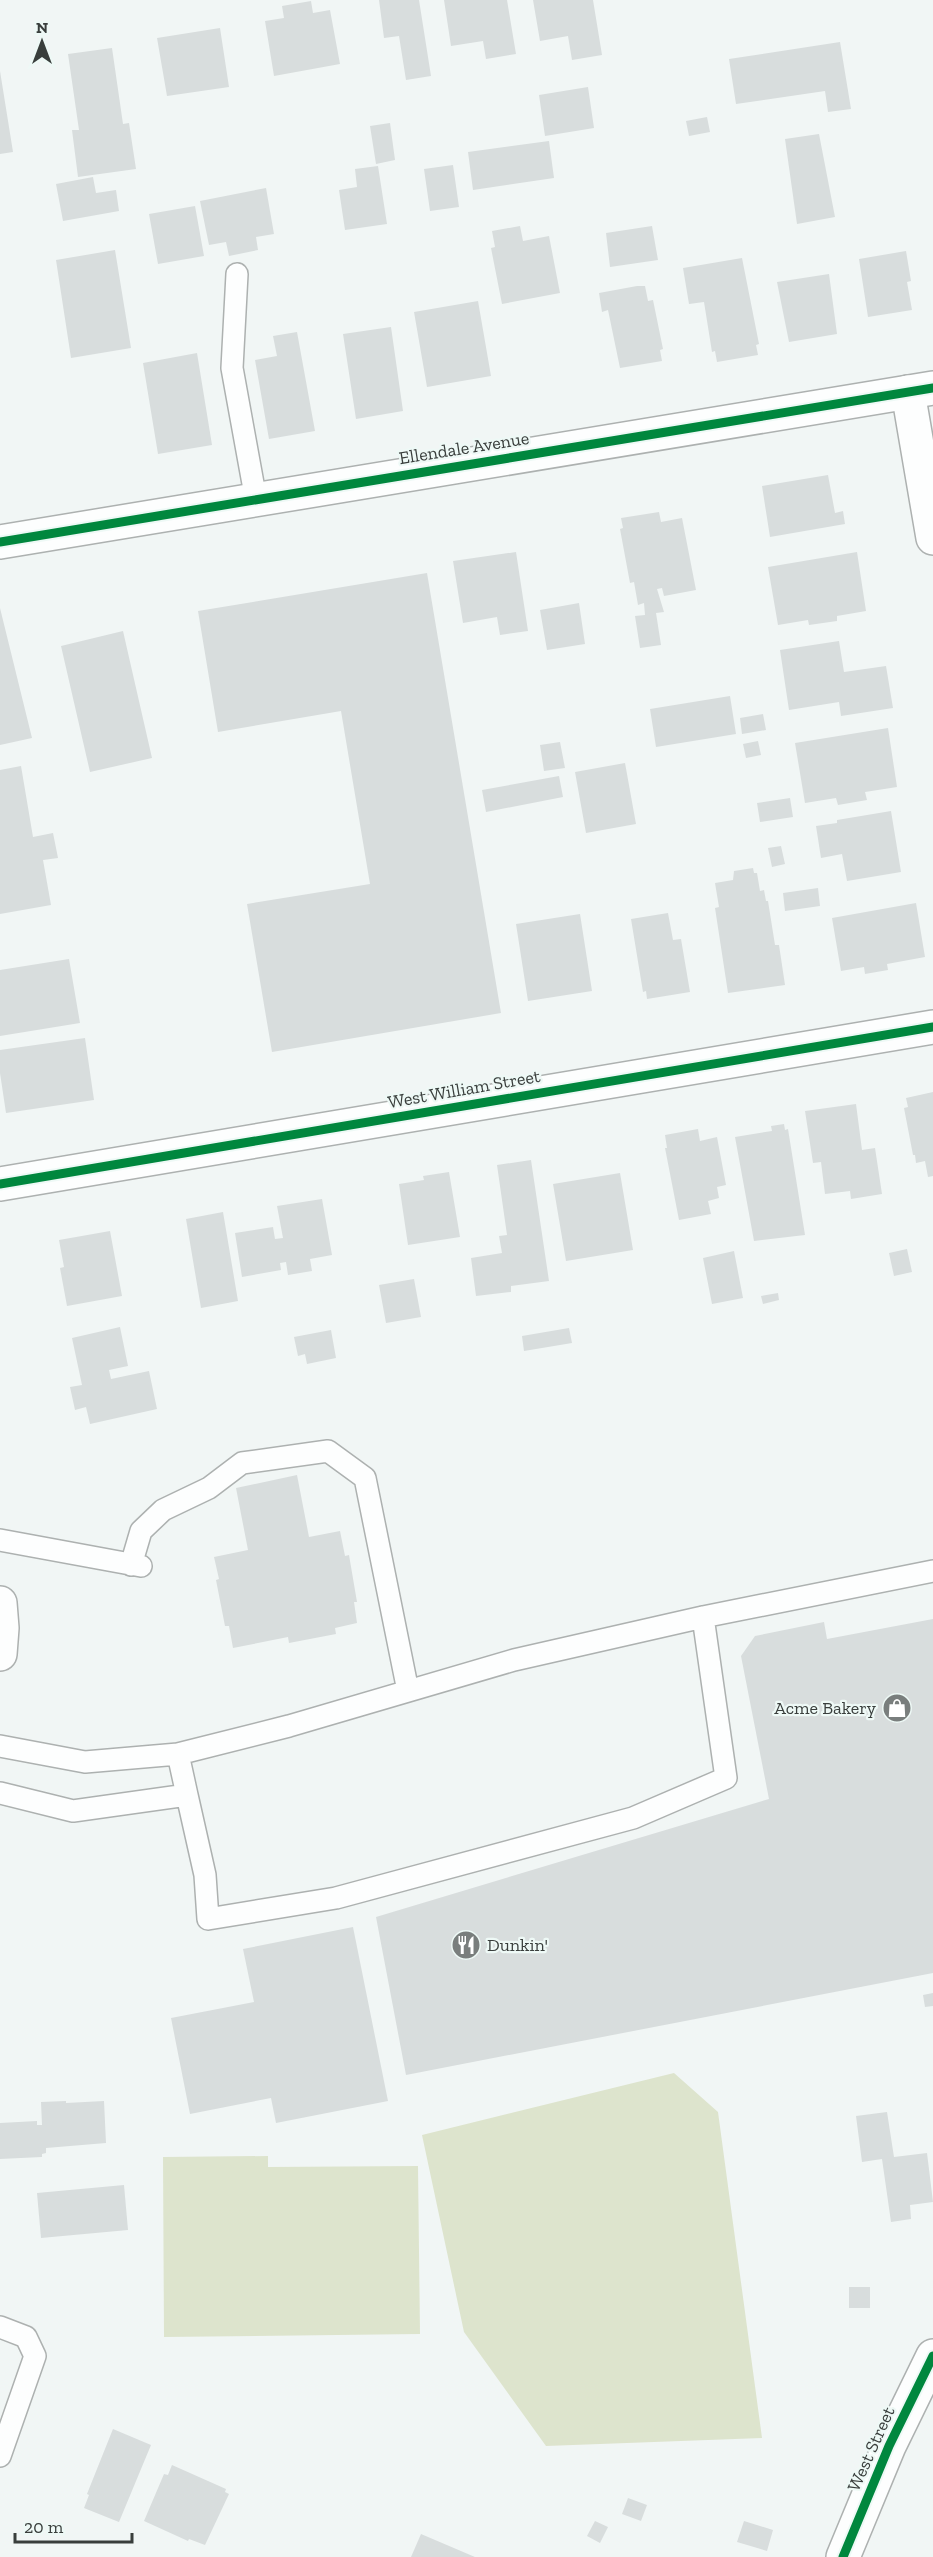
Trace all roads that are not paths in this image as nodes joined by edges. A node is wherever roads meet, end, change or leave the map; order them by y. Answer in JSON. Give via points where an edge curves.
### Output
{"nodes":[{"id":1,"x":237,"y":274,"type":"dead end"},
{"id":2,"x":921,"y":390,"type":"edge"},
{"id":3,"x":256,"y":500,"type":"junction"},
{"id":4,"x":933,"y":538,"type":"edge"},
{"id":5,"x":0,"y":542,"type":"edge"},
{"id":6,"x":933,"y":1027,"type":"edge"},
{"id":7,"x":0,"y":1184,"type":"edge"},
{"id":8,"x":0,"y":1540,"type":"edge"},
{"id":9,"x":933,"y":1571,"type":"edge"},
{"id":10,"x":0,"y":1603,"type":"edge"},
{"id":11,"x":703,"y":1617,"type":"junction"},
{"id":12,"x":0,"y":1654,"type":"edge"},
{"id":13,"x":408,"y":1691,"type":"junction"},
{"id":14,"x":0,"y":1746,"type":"edge"},
{"id":15,"x":178,"y":1754,"type":"junction"},
{"id":16,"x":0,"y":1793,"type":"edge"},
{"id":17,"x":187,"y":1795,"type":"junction"},
{"id":18,"x":0,"y":2327,"type":"edge"},
{"id":19,"x":933,"y":2356,"type":"edge"},
{"id":20,"x":0,"y":2456,"type":"edge"},
{"id":21,"x":843,"y":2557,"type":"edge"}],
"edges":[{"from":1,"to":3,"type":"lane","via":[[232,368]]},
{"from":2,"to":3,"type":"street","name":"Ellendale Avenue"},
{"from":2,"to":4,"type":"street"},
{"from":3,"to":5,"type":"street","name":"Ellendale Avenue"},
{"from":6,"to":7,"type":"street","name":"West William Street"},
{"from":8,"to":13,"type":"lane","via":[[136,1565],[141,1531],[163,1510],[209,1488],[242,1463],[328,1451],[365,1478]]},
{"from":9,"to":11,"type":"lane"},
{"from":10,"to":12,"type":"street"},
{"from":11,"to":13,"type":"lane","via":[[514,1660]]},
{"from":11,"to":17,"type":"lane","via":[[726,1778],[633,1818],[336,1898],[208,1919],[205,1875]]},
{"from":13,"to":15,"type":"lane"},
{"from":14,"to":15,"type":"lane","via":[[85,1762]]},
{"from":15,"to":17,"type":"lane"},
{"from":16,"to":17,"type":"lane","via":[[73,1811]]},
{"from":18,"to":20,"type":"lane","via":[[26,2337],[35,2356]]},
{"from":19,"to":21,"type":"street","name":"West Street","via":[[889,2446]]}]}
